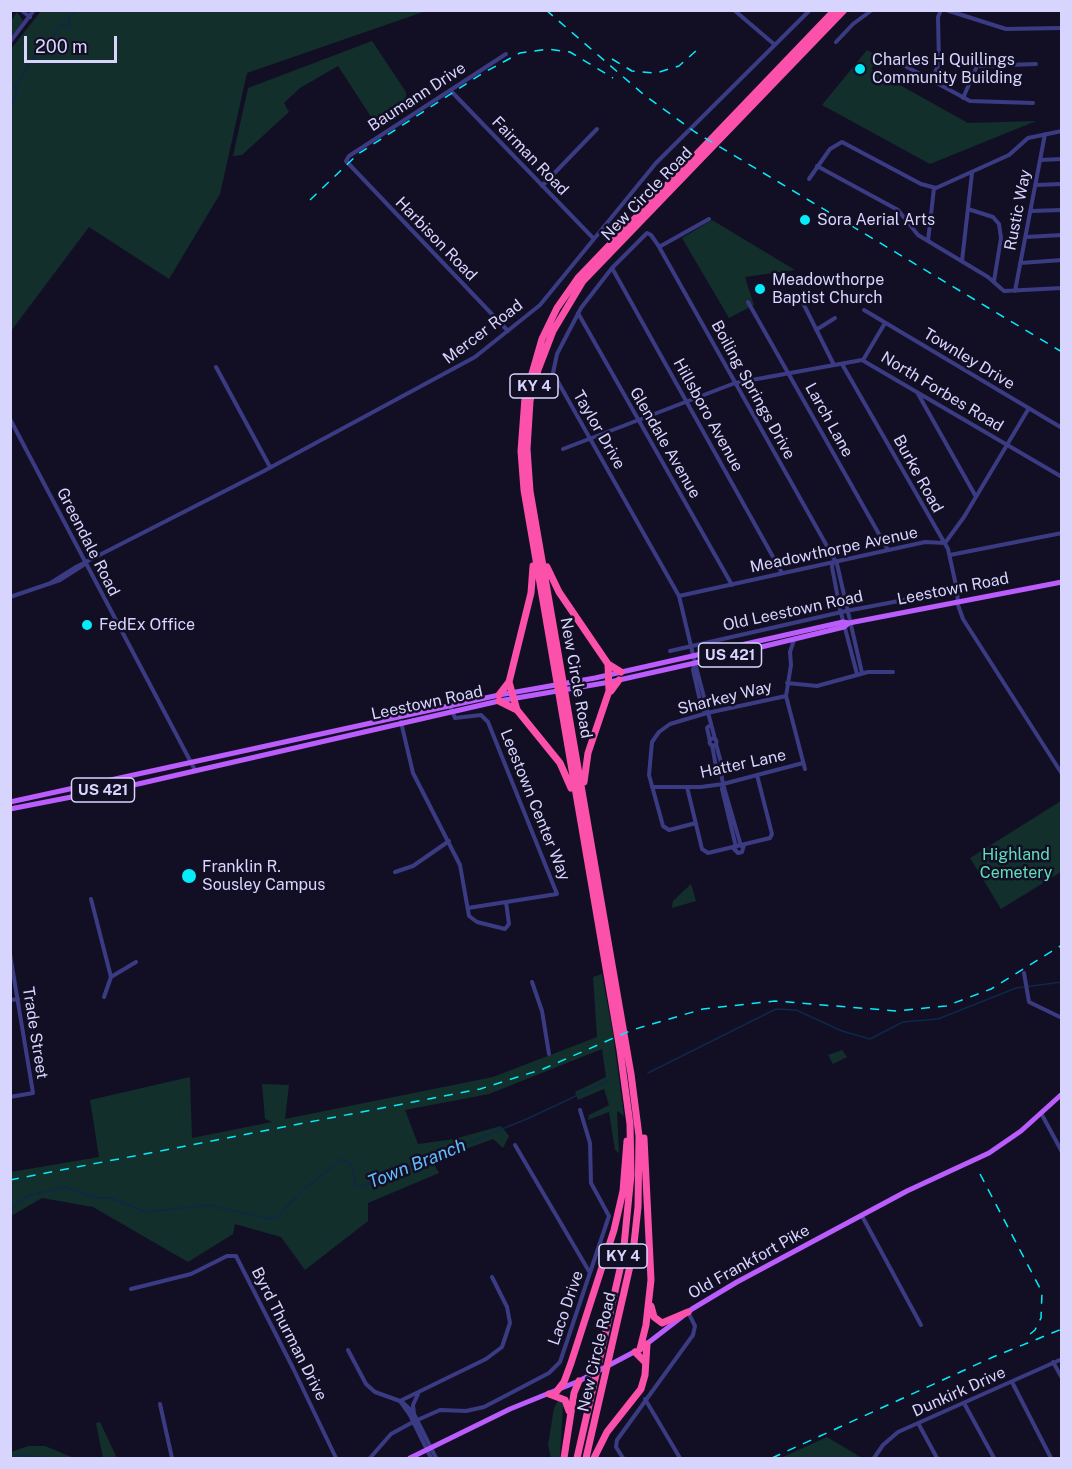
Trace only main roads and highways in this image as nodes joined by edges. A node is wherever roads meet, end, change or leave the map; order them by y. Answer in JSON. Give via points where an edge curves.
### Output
{"nodes":[{"id":1,"x":836,"y":10,"type":"edge"},
{"id":2,"x":844,"y":10,"type":"edge"},
{"id":3,"x":723,"y":131,"type":"junction"},
{"id":4,"x":534,"y":532,"type":"junction"},
{"id":5,"x":1062,"y":582,"type":"edge"},
{"id":6,"x":845,"y":624,"type":"junction"},
{"id":7,"x":608,"y":664,"type":"junction"},
{"id":8,"x":620,"y":676,"type":"junction"},
{"id":9,"x":610,"y":678,"type":"junction"},
{"id":10,"x":509,"y":682,"type":"junction"},
{"id":11,"x":512,"y":695,"type":"junction"},
{"id":12,"x":608,"y":695,"type":"junction"},
{"id":13,"x":499,"y":698,"type":"junction"},
{"id":14,"x":563,"y":698,"type":"junction"},
{"id":15,"x":517,"y":710,"type":"junction"},
{"id":16,"x":271,"y":749,"type":"junction"},
{"id":17,"x":584,"y":797,"type":"junction"},
{"id":18,"x":10,"y":802,"type":"edge"},
{"id":19,"x":578,"y":807,"type":"junction"},
{"id":20,"x":10,"y":809,"type":"edge"},
{"id":21,"x":619,"y":1024,"type":"junction"},
{"id":22,"x":623,"y":1048,"type":"junction"},
{"id":23,"x":1062,"y":1094,"type":"edge"},
{"id":24,"x":637,"y":1112,"type":"junction"},
{"id":25,"x":630,"y":1124,"type":"junction"},
{"id":26,"x":649,"y":1301,"type":"junction"},
{"id":27,"x":688,"y":1312,"type":"junction"},
{"id":28,"x":641,"y":1348,"type":"junction"},
{"id":29,"x":645,"y":1362,"type":"junction"},
{"id":30,"x":571,"y":1363,"type":"junction"},
{"id":31,"x":580,"y":1381,"type":"junction"},
{"id":32,"x":553,"y":1392,"type":"junction"},
{"id":33,"x":570,"y":1416,"type":"junction"},
{"id":34,"x":410,"y":1458,"type":"edge"},
{"id":35,"x":564,"y":1458,"type":"edge"},
{"id":36,"x":577,"y":1458,"type":"edge"},
{"id":37,"x":586,"y":1458,"type":"edge"},
{"id":38,"x":594,"y":1458,"type":"edge"}],
"edges":[{"from":1,"to":3,"type":"highway","name":"New Circle Road","number":"KY 4"},
{"from":2,"to":3,"type":"highway","name":"New Circle Road","number":"KY 4"},
{"from":3,"to":4,"type":"highway","name":"New Circle Road","number":"KY 4","via":[[583,281],[553,331],[534,386],[527,433]]},
{"from":4,"to":7,"type":"highway","via":[[555,586]]},
{"from":4,"to":10,"type":"highway","via":[[533,585]]},
{"from":4,"to":14,"type":"highway","name":"New Circle Road","number":"KY 4"},
{"from":5,"to":6,"type":"main road","name":"Leestown Road","number":"US 421"},
{"from":6,"to":8,"type":"main road","name":"Leestown Road","number":"US 421"},
{"from":6,"to":8,"type":"main road","name":"Leestown Road","number":"US 421","via":[[695,663]]},
{"from":7,"to":8,"type":"highway"},
{"from":7,"to":9,"type":"highway"},
{"from":8,"to":9,"type":"main road","name":"Leestown Road","number":"US 421"},
{"from":8,"to":12,"type":"highway"},
{"from":9,"to":11,"type":"main road","name":"Leestown Road","number":"US 421"},
{"from":9,"to":12,"type":"highway"},
{"from":10,"to":11,"type":"highway"},
{"from":10,"to":13,"type":"highway"},
{"from":11,"to":13,"type":"main road","name":"Leestown Road","number":"US 421"},
{"from":11,"to":15,"type":"highway"},
{"from":12,"to":17,"type":"highway","via":[[588,753]]},
{"from":13,"to":15,"type":"highway"},
{"from":13,"to":16,"type":"main road","name":"Leestown Road","number":"US 421"},
{"from":14,"to":17,"type":"highway","name":"New Circle Road","number":"KY 4"},
{"from":14,"to":19,"type":"highway","name":"New Circle Road","number":"KY 4"},
{"from":15,"to":19,"type":"highway","via":[[563,768]]},
{"from":16,"to":18,"type":"main road","name":"Leestown Road","number":"US 421"},
{"from":16,"to":20,"type":"main road","name":"Leestown Road","number":"US 421","via":[[138,784]]},
{"from":17,"to":21,"type":"highway","name":"New Circle Road","number":"KY 4"},
{"from":19,"to":21,"type":"highway","name":"New Circle Road","number":"KY 4"},
{"from":21,"to":22,"type":"highway","name":"New Circle Road","number":"KY 4"},
{"from":22,"to":24,"type":"highway","name":"New Circle Road","number":"KY 4"},
{"from":22,"to":25,"type":"highway","name":"New Circle Road","number":"KY 4"},
{"from":23,"to":27,"type":"main road","name":"Old Frankfort Pike","via":[[989,1153],[861,1215]]},
{"from":24,"to":26,"type":"highway","via":[[647,1174]]},
{"from":24,"to":37,"type":"highway","name":"New Circle Road","number":"KY 4","via":[[640,1177],[634,1245]]},
{"from":25,"to":30,"type":"highway","via":[[618,1214]]},
{"from":25,"to":36,"type":"highway","name":"New Circle Road","number":"KY 4","via":[[631,1175],[623,1256]]},
{"from":26,"to":27,"type":"highway","via":[[659,1322],[668,1323]]},
{"from":26,"to":28,"type":"highway"},
{"from":27,"to":28,"type":"main road","name":"Old Frankfort Pike"},
{"from":28,"to":29,"type":"highway"},
{"from":28,"to":29,"type":"highway"},
{"from":28,"to":31,"type":"main road","name":"Old Frankfort Pike"},
{"from":29,"to":38,"type":"highway","via":[[641,1389],[607,1432]]},
{"from":30,"to":31,"type":"highway","via":[[570,1374]]},
{"from":30,"to":32,"type":"highway","via":[[564,1382]]},
{"from":31,"to":32,"type":"main road","name":"Old Frankfort Pike"},
{"from":31,"to":33,"type":"highway"},
{"from":32,"to":33,"type":"highway","via":[[567,1403]]},
{"from":32,"to":34,"type":"main road","name":"Old Frankfort Pike"},
{"from":33,"to":35,"type":"highway"}]}
